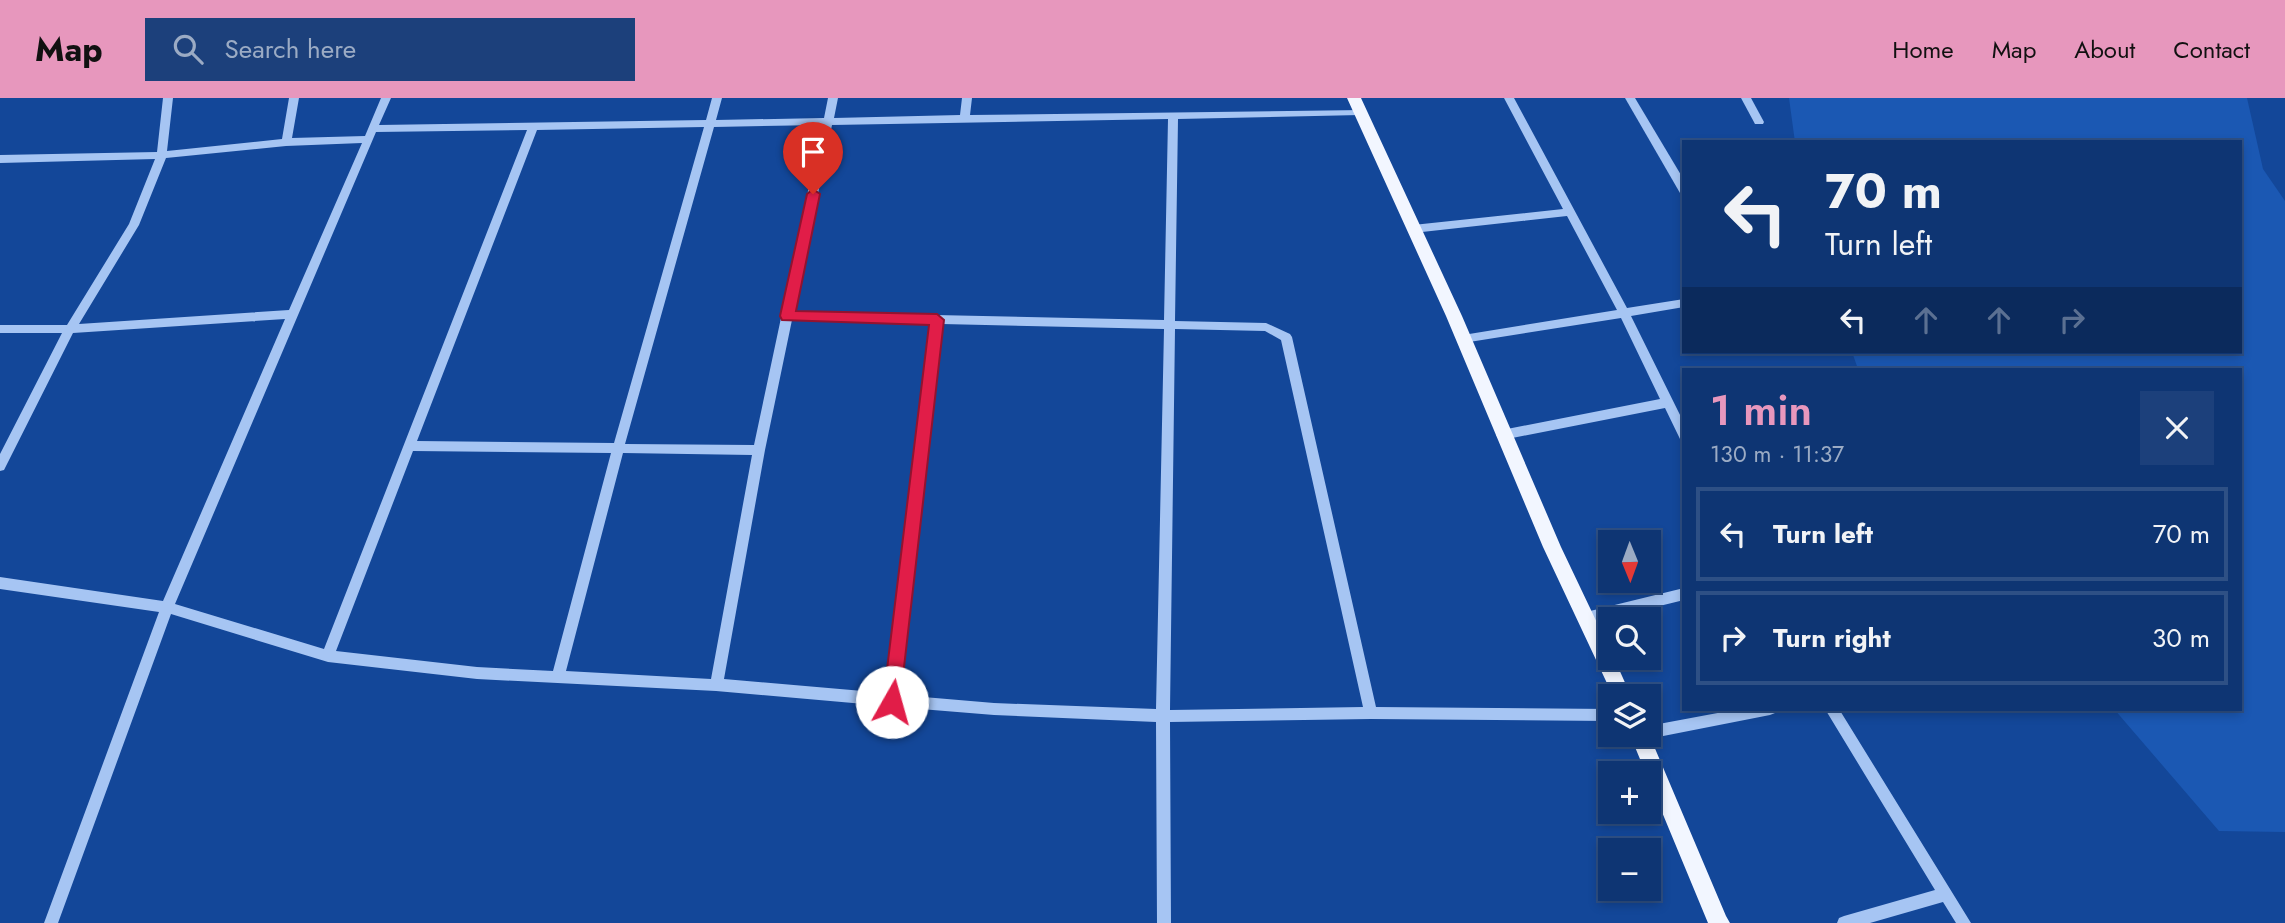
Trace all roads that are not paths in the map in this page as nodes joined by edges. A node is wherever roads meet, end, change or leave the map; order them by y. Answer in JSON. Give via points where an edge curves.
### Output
{"nodes":[{"id":1,"x":168,"y":98,"type":"edge"},
{"id":2,"x":295,"y":98,"type":"edge"},
{"id":3,"x":386,"y":98,"type":"edge"},
{"id":4,"x":717,"y":98,"type":"edge"},
{"id":5,"x":832,"y":98,"type":"edge"},
{"id":6,"x":967,"y":98,"type":"edge"},
{"id":7,"x":1509,"y":98,"type":"edge"},
{"id":8,"x":1630,"y":98,"type":"edge"},
{"id":9,"x":1746,"y":98,"type":"edge"},
{"id":10,"x":1357,"y":105,"type":"edge"},
{"id":11,"x":1173,"y":115,"type":"junction"},
{"id":12,"x":965,"y":119,"type":"junction"},
{"id":13,"x":829,"y":121,"type":"junction"},
{"id":14,"x":1759,"y":122,"type":"dead end"},
{"id":15,"x":709,"y":125,"type":"junction"},
{"id":16,"x":533,"y":126,"type":"junction"},
{"id":17,"x":368,"y":134,"type":"junction"},
{"id":18,"x":286,"y":142,"type":"junction"},
{"id":19,"x":162,"y":155,"type":"junction"},
{"id":20,"x":0,"y":159,"type":"edge"},
{"id":21,"x":1682,"y":187,"type":"edge"},
{"id":22,"x":1570,"y":212,"type":"junction"},
{"id":23,"x":1413,"y":229,"type":"junction"},
{"id":24,"x":1682,"y":303,"type":"edge"},
{"id":25,"x":1623,"y":312,"type":"junction"},
{"id":26,"x":292,"y":314,"type":"junction"},
{"id":27,"x":788,"y":316,"type":"junction"},
{"id":28,"x":937,"y":320,"type":"junction"},
{"id":29,"x":1172,"y":324,"type":"junction"},
{"id":30,"x":0,"y":330,"type":"edge"},
{"id":31,"x":71,"y":330,"type":"junction"},
{"id":32,"x":1464,"y":339,"type":"junction"},
{"id":33,"x":1666,"y":403,"type":"junction"},
{"id":34,"x":1682,"y":432,"type":"edge"},
{"id":35,"x":1502,"y":435,"type":"junction"},
{"id":36,"x":410,"y":446,"type":"junction"},
{"id":37,"x":619,"y":447,"type":"junction"},
{"id":38,"x":759,"y":450,"type":"junction"},
{"id":39,"x":0,"y":466,"type":"edge"},
{"id":40,"x":0,"y":583,"type":"edge"},
{"id":41,"x":1682,"y":594,"type":"edge"},
{"id":42,"x":167,"y":607,"type":"junction"},
{"id":43,"x":1586,"y":618,"type":"junction"},
{"id":44,"x":328,"y":656,"type":"junction"},
{"id":45,"x":558,"y":676,"type":"junction"},
{"id":46,"x":1616,"y":684,"type":"edge"},
{"id":47,"x":716,"y":685,"type":"junction"},
{"id":48,"x":892,"y":702,"type":"junction"},
{"id":49,"x":1760,"y":711,"type":"edge"},
{"id":50,"x":1833,"y":711,"type":"edge"},
{"id":51,"x":1371,"y":713,"type":"junction"},
{"id":52,"x":1598,"y":715,"type":"edge"},
{"id":53,"x":1163,"y":716,"type":"junction"},
{"id":54,"x":1661,"y":730,"type":"edge"},
{"id":55,"x":1645,"y":747,"type":"edge"},
{"id":56,"x":1945,"y":894,"type":"junction"},
{"id":57,"x":51,"y":923,"type":"edge"},
{"id":58,"x":1164,"y":923,"type":"edge"},
{"id":59,"x":1719,"y":923,"type":"edge"},
{"id":60,"x":1844,"y":923,"type":"edge"},
{"id":61,"x":1964,"y":923,"type":"edge"}],
"edges":[{"from":1,"to":19,"type":"street"},
{"from":2,"to":18,"type":"street"},
{"from":3,"to":17,"type":"street"},
{"from":4,"to":15,"type":"street"},
{"from":5,"to":13,"type":"street"},
{"from":6,"to":12,"type":"street"},
{"from":7,"to":22,"type":"street"},
{"from":8,"to":21,"type":"street"},
{"from":9,"to":14,"type":"street"},
{"from":10,"to":11,"type":"street"},
{"from":10,"to":23,"type":"main road"},
{"from":11,"to":12,"type":"street"},
{"from":11,"to":29,"type":"street"},
{"from":12,"to":13,"type":"street"},
{"from":13,"to":15,"type":"street"},
{"from":13,"to":27,"type":"street"},
{"from":15,"to":16,"type":"street"},
{"from":15,"to":37,"type":"street"},
{"from":16,"to":17,"type":"street"},
{"from":16,"to":36,"type":"street"},
{"from":17,"to":18,"type":"street"},
{"from":17,"to":26,"type":"street"},
{"from":18,"to":19,"type":"street"},
{"from":19,"to":20,"type":"street"},
{"from":19,"to":31,"type":"street","via":[[134,225]]},
{"from":22,"to":23,"type":"street"},
{"from":22,"to":25,"type":"street"},
{"from":23,"to":32,"type":"main road"},
{"from":24,"to":25,"type":"street"},
{"from":25,"to":32,"type":"street"},
{"from":25,"to":33,"type":"street"},
{"from":26,"to":31,"type":"street"},
{"from":26,"to":42,"type":"street"},
{"from":27,"to":28,"type":"street"},
{"from":27,"to":38,"type":"street"},
{"from":28,"to":29,"type":"street"},
{"from":28,"to":48,"type":"street"},
{"from":29,"to":51,"type":"street","via":[[1266,327],[1286,337]]},
{"from":29,"to":53,"type":"street"},
{"from":30,"to":31,"type":"street"},
{"from":31,"to":39,"type":"street"},
{"from":32,"to":35,"type":"main road"},
{"from":33,"to":34,"type":"street"},
{"from":33,"to":35,"type":"street"},
{"from":35,"to":43,"type":"main road"},
{"from":36,"to":37,"type":"street"},
{"from":36,"to":44,"type":"street"},
{"from":37,"to":38,"type":"street"},
{"from":37,"to":45,"type":"street"},
{"from":38,"to":47,"type":"street"},
{"from":40,"to":42,"type":"street"},
{"from":41,"to":43,"type":"street"},
{"from":42,"to":44,"type":"street"},
{"from":42,"to":57,"type":"street"},
{"from":43,"to":46,"type":"main road"},
{"from":44,"to":45,"type":"street","via":[[477,673]]},
{"from":45,"to":47,"type":"street"},
{"from":47,"to":48,"type":"street"},
{"from":48,"to":53,"type":"street"},
{"from":49,"to":54,"type":"street"},
{"from":50,"to":56,"type":"street"},
{"from":51,"to":52,"type":"street"},
{"from":51,"to":53,"type":"street"},
{"from":53,"to":58,"type":"street"},
{"from":55,"to":59,"type":"main road"},
{"from":56,"to":60,"type":"street"},
{"from":56,"to":61,"type":"street"}]}
